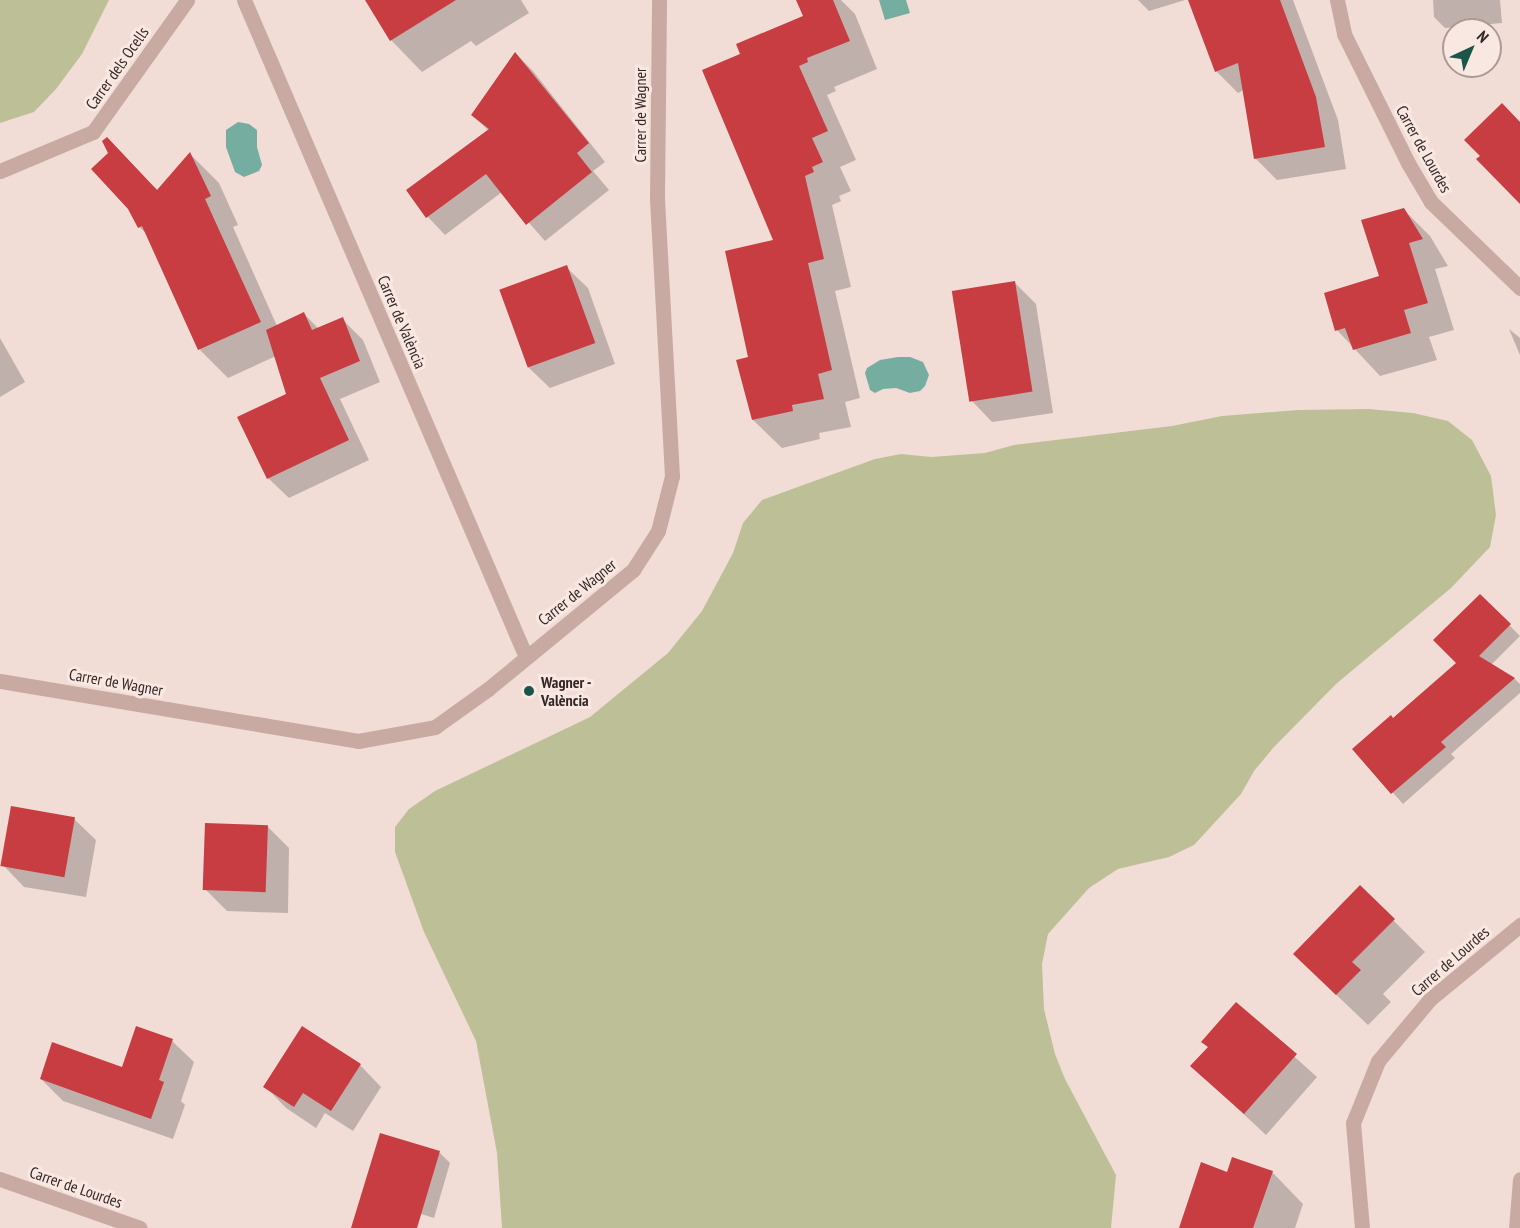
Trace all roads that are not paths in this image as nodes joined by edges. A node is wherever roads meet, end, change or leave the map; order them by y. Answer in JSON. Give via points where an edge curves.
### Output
{"nodes":[{"id":1,"x":187,"y":0,"type":"edge"},
{"id":2,"x":244,"y":0,"type":"edge"},
{"id":3,"x":659,"y":0,"type":"edge"},
{"id":4,"x":1337,"y":0,"type":"edge"},
{"id":5,"x":0,"y":171,"type":"edge"},
{"id":6,"x":1520,"y":288,"type":"edge"},
{"id":7,"x":526,"y":657,"type":"junction"},
{"id":8,"x":0,"y":681,"type":"edge"},
{"id":9,"x":1520,"y":925,"type":"edge"},
{"id":10,"x":0,"y":1179,"type":"edge"},
{"id":11,"x":1520,"y":1179,"type":"edge"},
{"id":12,"x":140,"y":1228,"type":"edge"},
{"id":13,"x":1362,"y":1228,"type":"edge"},
{"id":14,"x":1516,"y":1228,"type":"edge"}],
"edges":[{"from":1,"to":5,"type":"street","name":"Carrer dels Ocells","via":[[93,132]]},
{"from":2,"to":7,"type":"street","name":"Carrer de València"},
{"from":3,"to":7,"type":"street","name":"Carrer de Wagner","via":[[657,196],[672,476],[658,531],[633,570]]},
{"from":4,"to":6,"type":"street","name":"Carrer de Lourdes","via":[[1344,34],[1431,202]]},
{"from":7,"to":8,"type":"street","name":"Carrer de Wagner","via":[[435,727],[358,741]]},
{"from":9,"to":13,"type":"street","name":"Carrer de Lourdes","via":[[1430,999],[1378,1061],[1353,1124]]},
{"from":10,"to":12,"type":"street","name":"Carrer de Lourdes"},
{"from":11,"to":14,"type":"street"}]}
